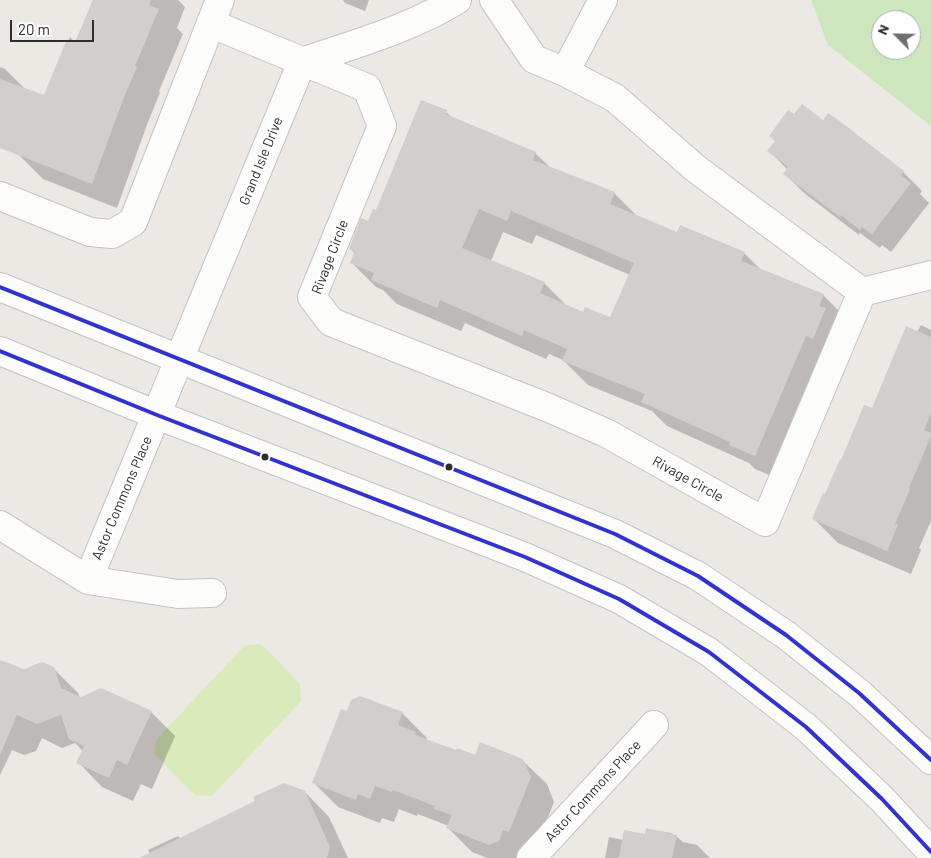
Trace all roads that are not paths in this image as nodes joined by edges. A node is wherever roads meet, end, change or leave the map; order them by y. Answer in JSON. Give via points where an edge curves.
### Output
{"nodes":[{"id":1,"x":457,"y":0,"type":"edge"},
{"id":2,"x":494,"y":0,"type":"edge"},
{"id":3,"x":603,"y":0,"type":"edge"},
{"id":4,"x":216,"y":12,"type":"edge"},
{"id":5,"x":302,"y":62,"type":"junction"},
{"id":6,"x":566,"y":72,"type":"junction"},
{"id":7,"x":0,"y":196,"type":"edge"},
{"id":8,"x":931,"y":275,"type":"edge"},
{"id":9,"x":0,"y":287,"type":"edge"},
{"id":10,"x":862,"y":292,"type":"junction"},
{"id":11,"x":0,"y":351,"type":"edge"},
{"id":12,"x":181,"y":358,"type":"junction"},
{"id":13,"x":157,"y":415,"type":"junction"},
{"id":14,"x":0,"y":525,"type":"edge"},
{"id":15,"x":88,"y":580,"type":"junction"},
{"id":16,"x":212,"y":593,"type":"dead end"},
{"id":17,"x":654,"y":725,"type":"dead end"},
{"id":18,"x":931,"y":760,"type":"edge"},
{"id":19,"x":931,"y":852,"type":"edge"},
{"id":20,"x":531,"y":858,"type":"edge"}],
"edges":[{"from":1,"to":5,"type":"street","via":[[388,33]]},
{"from":2,"to":6,"type":"street","via":[[534,59]]},
{"from":3,"to":6,"type":"street"},
{"from":4,"to":5,"type":"street","name":"Rivage Circle"},
{"from":4,"to":7,"type":"street","name":"Rivage Circle","via":[[133,222],[112,234],[90,232]]},
{"from":5,"to":10,"type":"street","name":"Rivage Circle","via":[[367,88],[382,126],[312,297],[331,322],[606,433],[765,522]]},
{"from":5,"to":12,"type":"street","name":"Grand Isle Drive"},
{"from":6,"to":10,"type":"street","via":[[615,98],[695,168]]},
{"from":8,"to":10,"type":"street"},
{"from":9,"to":12,"type":"street"},
{"from":11,"to":13,"type":"street"},
{"from":12,"to":13,"type":"street","name":"Grand Isle Drive"},
{"from":12,"to":18,"type":"street","via":[[616,534],[698,576],[786,635],[859,693]]},
{"from":13,"to":15,"type":"street","name":"Astor Commons Place"},
{"from":13,"to":19,"type":"street","via":[[525,556],[619,599],[709,652],[806,727],[882,799]]},
{"from":14,"to":15,"type":"street","name":"Astor Commons Place"},
{"from":15,"to":16,"type":"street","name":"Astor Commons Place","via":[[178,594]]},
{"from":17,"to":20,"type":"street","name":"Astor Commons Place"}]}
